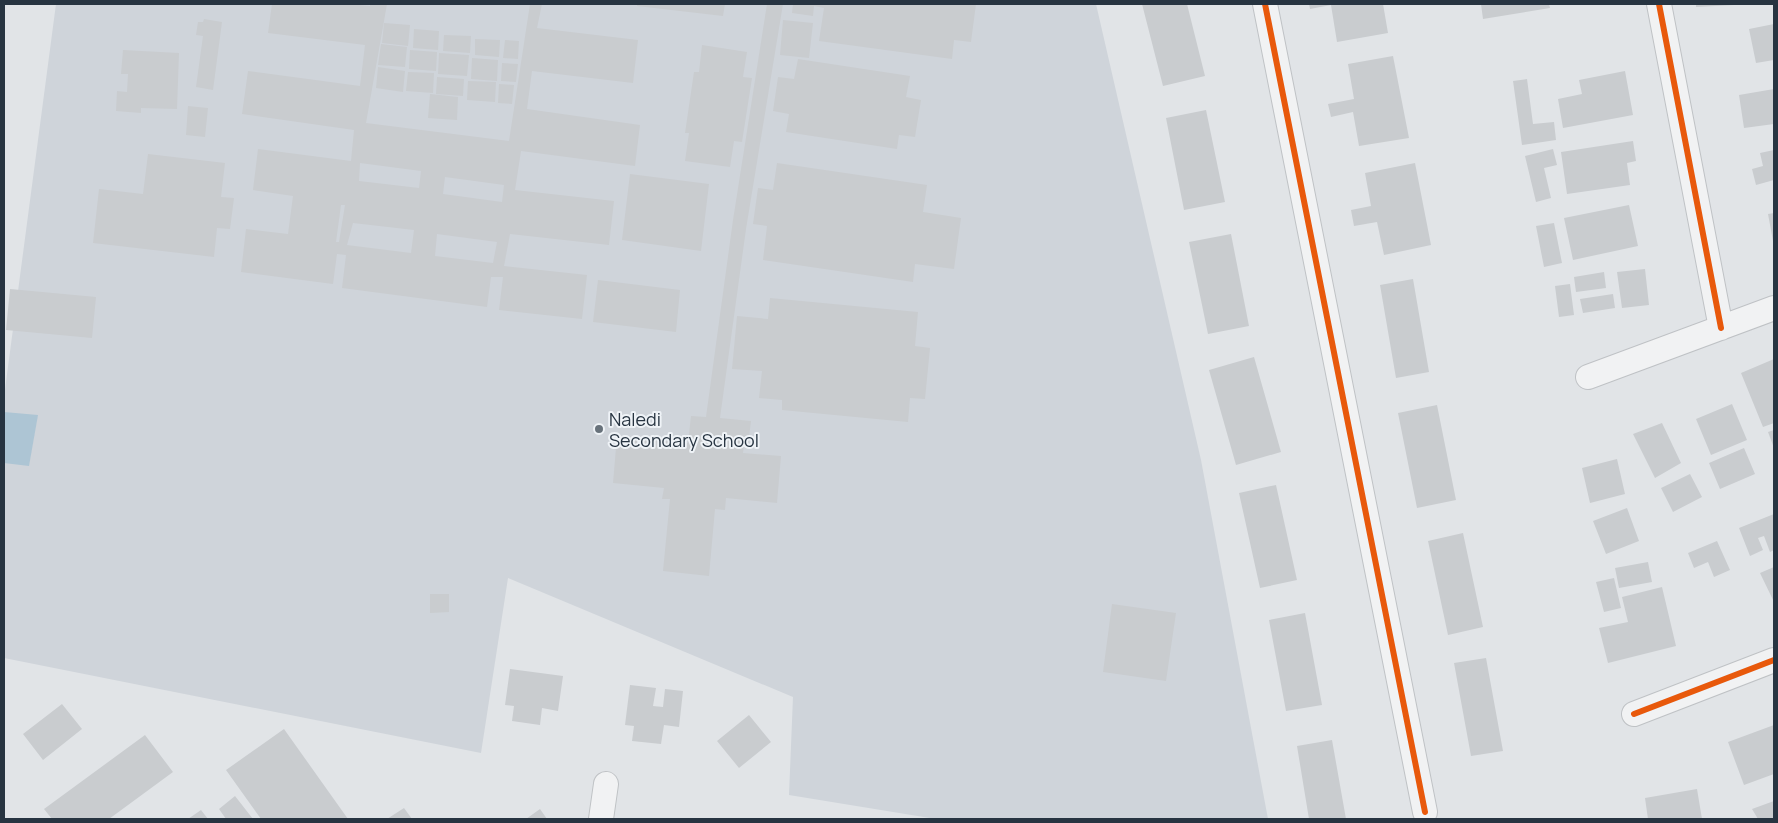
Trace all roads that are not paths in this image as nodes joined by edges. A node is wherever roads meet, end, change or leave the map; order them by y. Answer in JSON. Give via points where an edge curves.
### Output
{"nodes":[{"id":1,"x":1265,"y":4,"type":"edge"},
{"id":2,"x":1659,"y":4,"type":"edge"},
{"id":3,"x":1774,"y":308,"type":"edge"},
{"id":4,"x":1721,"y":328,"type":"junction"},
{"id":5,"x":1588,"y":377,"type":"dead end"},
{"id":6,"x":1774,"y":660,"type":"edge"},
{"id":7,"x":1634,"y":714,"type":"dead end"},
{"id":8,"x":606,"y":784,"type":"dead end"},
{"id":9,"x":1426,"y":812,"type":"dead end"},
{"id":10,"x":601,"y":819,"type":"edge"}],
"edges":[{"from":1,"to":9,"type":"street"},
{"from":2,"to":4,"type":"street"},
{"from":3,"to":4,"type":"street"},
{"from":4,"to":5,"type":"street"},
{"from":6,"to":7,"type":"street"},
{"from":8,"to":10,"type":"street"}]}
